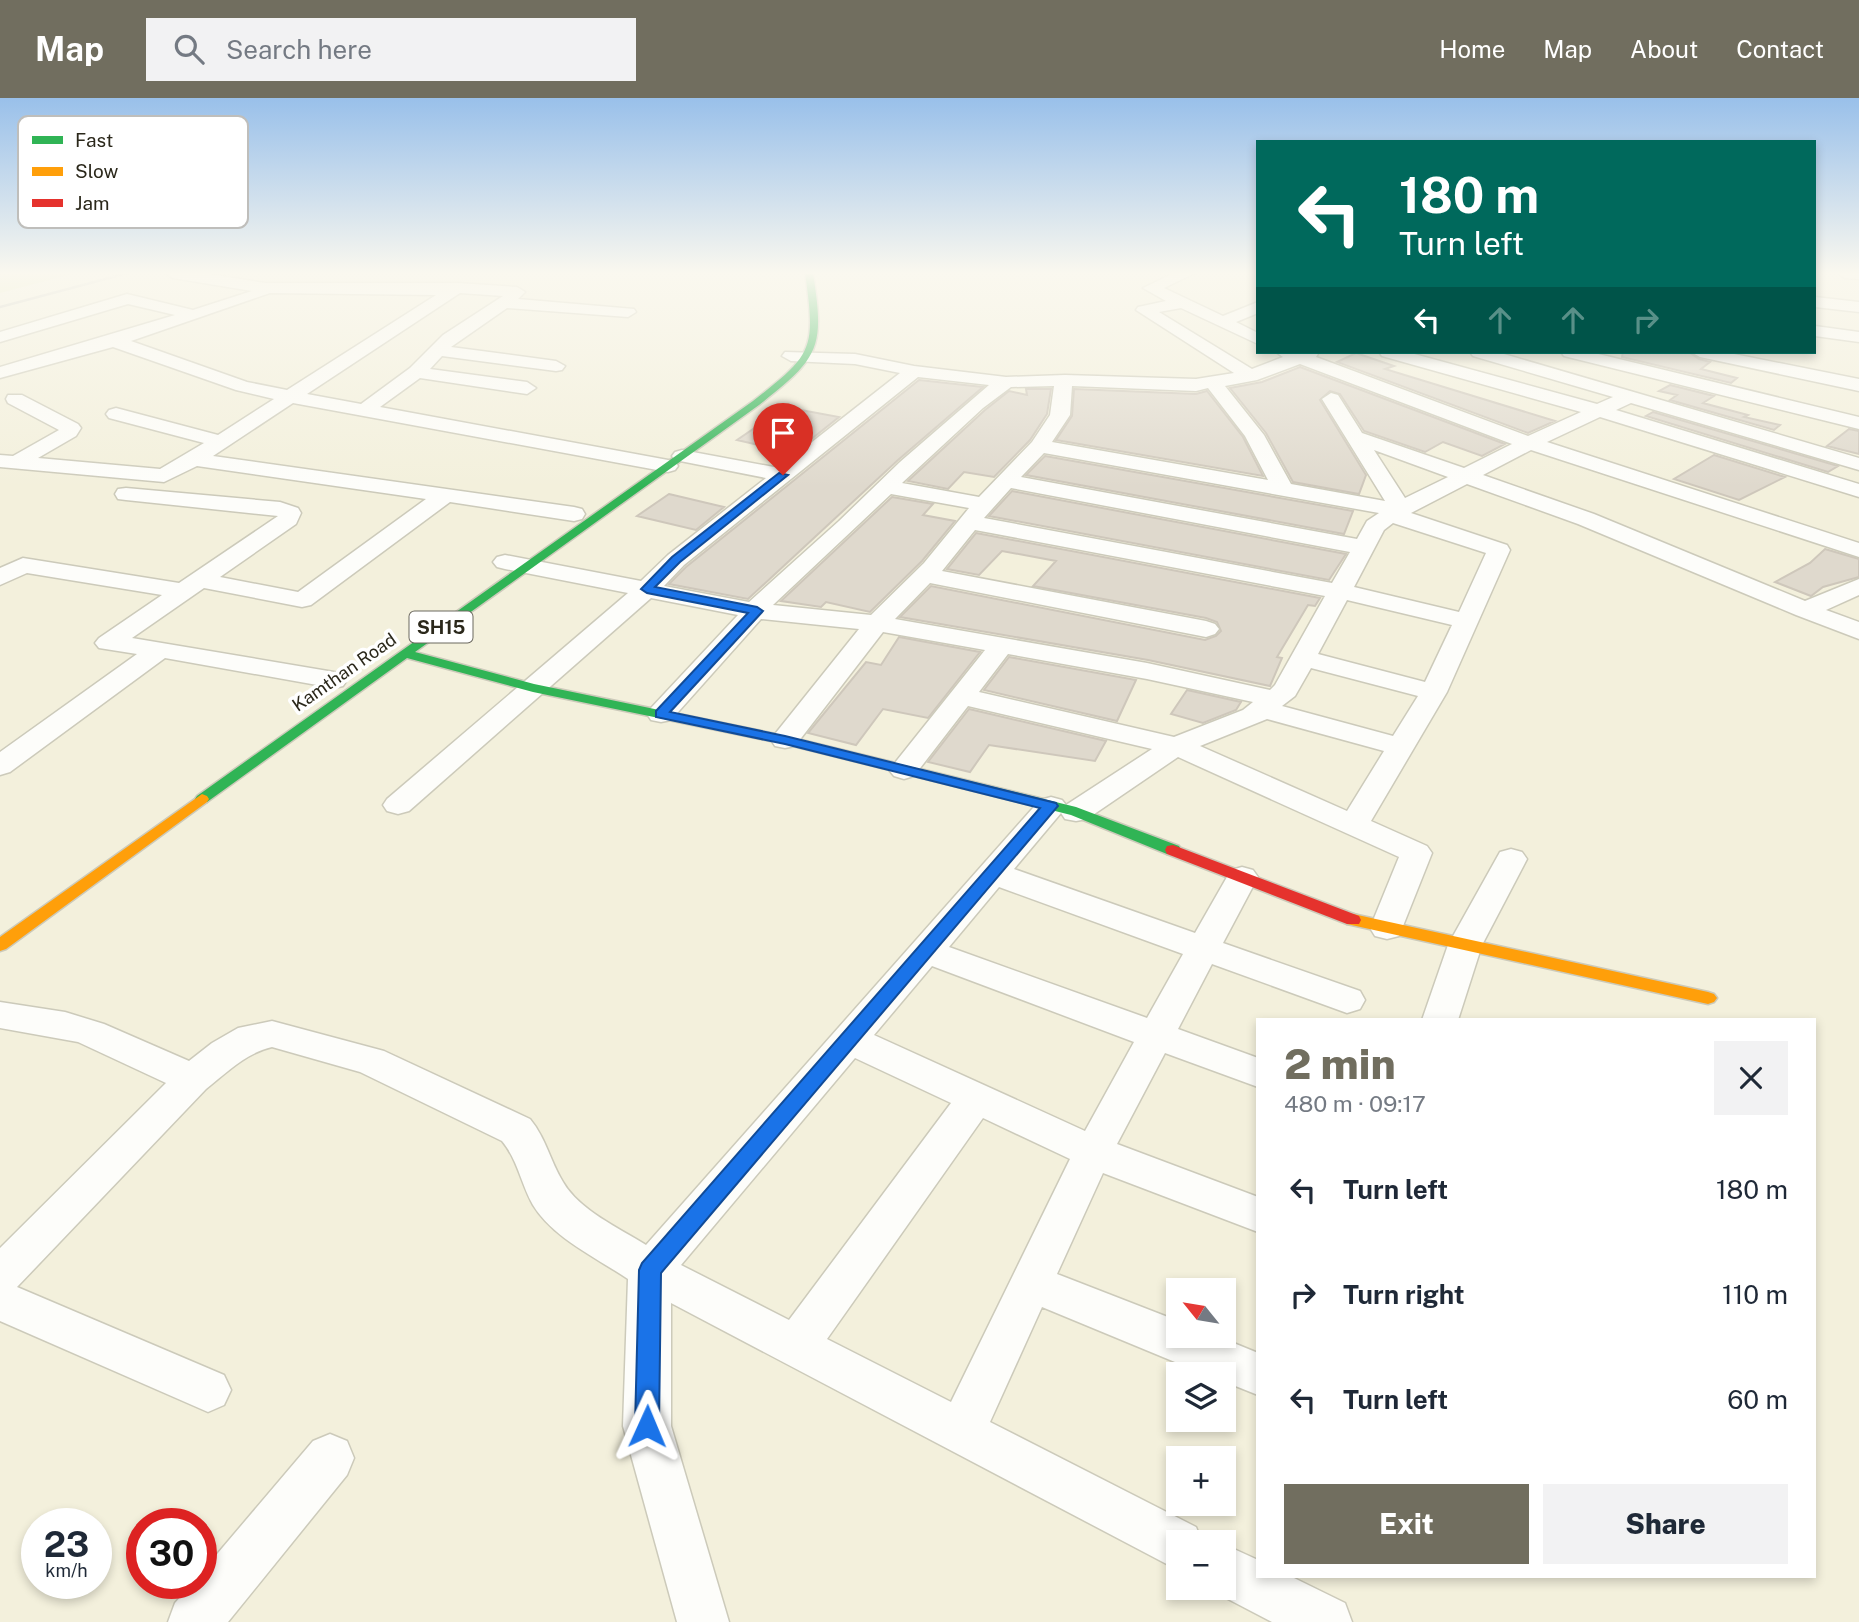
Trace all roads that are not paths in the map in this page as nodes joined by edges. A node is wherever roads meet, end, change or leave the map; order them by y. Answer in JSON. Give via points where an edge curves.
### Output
{"nodes":[{"id":1,"x":103,"y":344,"type":"edge"},
{"id":2,"x":121,"y":344,"type":"edge"},
{"id":3,"x":157,"y":344,"type":"edge"},
{"id":4,"x":369,"y":344,"type":"edge"},
{"id":5,"x":444,"y":344,"type":"edge"},
{"id":6,"x":815,"y":344,"type":"edge"},
{"id":7,"x":1199,"y":344,"type":"edge"},
{"id":8,"x":438,"y":350,"type":"junction"},
{"id":9,"x":792,"y":350,"type":"joint"},
{"id":10,"x":139,"y":352,"type":"junction"},
{"id":11,"x":1299,"y":354,"type":"edge"},
{"id":12,"x":1395,"y":354,"type":"edge"},
{"id":13,"x":1486,"y":354,"type":"edge"},
{"id":14,"x":1578,"y":354,"type":"edge"},
{"id":15,"x":1710,"y":354,"type":"edge"},
{"id":16,"x":813,"y":355,"type":"junction"},
{"id":17,"x":1852,"y":363,"type":"dead end"},
{"id":18,"x":556,"y":366,"type":"dead end"},
{"id":19,"x":914,"y":371,"type":"junction"},
{"id":20,"x":416,"y":372,"type":"junction"},
{"id":21,"x":0,"y":373,"type":"edge"},
{"id":22,"x":1251,"y":376,"type":"junction"},
{"id":23,"x":1065,"y":380,"type":"junction"},
{"id":24,"x":1837,"y":380,"type":"junction"},
{"id":25,"x":1006,"y":382,"type":"junction"},
{"id":26,"x":1213,"y":382,"type":"junction"},
{"id":27,"x":1859,"y":385,"type":"edge"},
{"id":28,"x":527,"y":388,"type":"dead end"},
{"id":29,"x":42,"y":389,"type":"dead end"},
{"id":30,"x":288,"y":396,"type":"junction"},
{"id":31,"x":1631,"y":396,"type":"junction"},
{"id":32,"x":1331,"y":399,"type":"dead end"},
{"id":33,"x":8,"y":402,"type":"edge"},
{"id":34,"x":363,"y":411,"type":"junction"},
{"id":35,"x":1600,"y":411,"type":"junction"},
{"id":36,"x":116,"y":414,"type":"dead end"},
{"id":37,"x":1859,"y":424,"type":"edge"},
{"id":38,"x":1353,"y":436,"type":"junction"},
{"id":39,"x":218,"y":441,"type":"junction"},
{"id":40,"x":1529,"y":443,"type":"junction"},
{"id":41,"x":1040,"y":446,"type":"junction"},
{"id":42,"x":194,"y":459,"type":"junction"},
{"id":43,"x":667,"y":461,"type":"junction"},
{"id":44,"x":8,"y":462,"type":"edge"},
{"id":45,"x":1859,"y":464,"type":"edge"},
{"id":46,"x":783,"y":475,"type":"junction"},
{"id":47,"x":1467,"y":477,"type":"junction"},
{"id":48,"x":1007,"y":481,"type":"junction"},
{"id":49,"x":887,"y":487,"type":"junction"},
{"id":50,"x":1282,"y":487,"type":"junction"},
{"id":51,"x":1859,"y":491,"type":"edge"},
{"id":52,"x":103,"y":492,"type":"dead end"},
{"id":53,"x":446,"y":495,"type":"junction"},
{"id":54,"x":1396,"y":512,"type":"junction"},
{"id":55,"x":977,"y":513,"type":"junction"},
{"id":56,"x":574,"y":514,"type":"junction"},
{"id":57,"x":1362,"y":547,"type":"junction"},
{"id":58,"x":1859,"y":550,"type":"edge"},
{"id":59,"x":508,"y":566,"type":"junction"},
{"id":60,"x":926,"y":575,"type":"junction"},
{"id":61,"x":0,"y":578,"type":"edge"},
{"id":62,"x":191,"y":585,"type":"junction"},
{"id":63,"x":1859,"y":586,"type":"edge"},
{"id":64,"x":647,"y":589,"type":"junction"},
{"id":65,"x":1338,"y":591,"type":"junction"},
{"id":66,"x":1805,"y":610,"type":"junction"},
{"id":67,"x":757,"y":611,"type":"junction"},
{"id":68,"x":1466,"y":621,"type":"junction"},
{"id":69,"x":877,"y":623,"type":"junction"},
{"id":70,"x":1206,"y":629,"type":"dead end"},
{"id":71,"x":1859,"y":631,"type":"edge"},
{"id":72,"x":1001,"y":646,"type":"junction"},
{"id":73,"x":160,"y":649,"type":"junction"},
{"id":74,"x":403,"y":653,"type":"junction"},
{"id":75,"x":1303,"y":658,"type":"junction"},
{"id":76,"x":340,"y":676,"type":"joint"},
{"id":77,"x":533,"y":688,"type":"junction"},
{"id":78,"x":1434,"y":692,"type":"junction"},
{"id":79,"x":310,"y":696,"type":"dead end"},
{"id":80,"x":962,"y":696,"type":"junction"},
{"id":81,"x":1269,"y":704,"type":"junction"},
{"id":82,"x":661,"y":714,"type":"junction"},
{"id":83,"x":785,"y":740,"type":"junction"},
{"id":84,"x":1176,"y":746,"type":"junction"},
{"id":85,"x":1401,"y":747,"type":"junction"},
{"id":86,"x":0,"y":766,"type":"edge"},
{"id":87,"x":904,"y":770,"type":"junction"},
{"id":88,"x":398,"y":805,"type":"dead end"},
{"id":89,"x":1063,"y":809,"type":"junction"},
{"id":90,"x":1353,"y":825,"type":"junction"},
{"id":91,"x":1511,"y":859,"type":"dead end"},
{"id":92,"x":992,"y":873,"type":"junction"},
{"id":93,"x":1242,"y":877,"type":"junction"},
{"id":94,"x":1387,"y":928,"type":"junction"},
{"id":95,"x":0,"y":945,"type":"edge"},
{"id":96,"x":1465,"y":945,"type":"junction"},
{"id":97,"x":1203,"y":948,"type":"junction"},
{"id":98,"x":926,"y":951,"type":"junction"},
{"id":99,"x":1707,"y":998,"type":"dead end"},
{"id":100,"x":1347,"y":1000,"type":"dead end"},
{"id":101,"x":0,"y":1014,"type":"edge"},
{"id":102,"x":1441,"y":1018,"type":"edge"},
{"id":103,"x":1156,"y":1036,"type":"junction"},
{"id":104,"x":849,"y":1039,"type":"junction"},
{"id":105,"x":1256,"y":1072,"type":"edge"},
{"id":106,"x":193,"y":1079,"type":"junction"},
{"id":107,"x":976,"y":1098,"type":"junction"},
{"id":108,"x":1093,"y":1152,"type":"junction"},
{"id":109,"x":1256,"y":1214,"type":"edge"},
{"id":110,"x":650,"y":1270,"type":"junction"},
{"id":111,"x":0,"y":1276,"type":"edge"},
{"id":112,"x":1031,"y":1283,"type":"junction"},
{"id":113,"x":0,"y":1300,"type":"edge"},
{"id":114,"x":796,"y":1346,"type":"junction"},
{"id":115,"x":1256,"y":1373,"type":"edge"},
{"id":116,"x":208,"y":1390,"type":"dead end"},
{"id":117,"x":961,"y":1432,"type":"junction"},
{"id":118,"x":330,"y":1458,"type":"dead end"},
{"id":119,"x":1166,"y":1539,"type":"edge"},
{"id":120,"x":1236,"y":1576,"type":"edge"},
{"id":121,"x":194,"y":1622,"type":"edge"},
{"id":122,"x":703,"y":1622,"type":"edge"},
{"id":123,"x":1326,"y":1622,"type":"edge"}],
"edges":[{"from":1,"to":21,"type":"street"},
{"from":2,"to":10,"type":"street"},
{"from":3,"to":10,"type":"street"},
{"from":4,"to":30,"type":"street"},
{"from":5,"to":8,"type":"street"},
{"from":6,"to":16,"type":"main road"},
{"from":7,"to":22,"type":"street"},
{"from":8,"to":18,"type":"street"},
{"from":8,"to":20,"type":"street"},
{"from":9,"to":16,"type":"street"},
{"from":9,"to":43,"type":"main road","name":"Kamthan Road","number":"SH15","via":[[778,369]]},
{"from":10,"to":21,"type":"street","via":[[27,382]]},
{"from":10,"to":30,"type":"street"},
{"from":11,"to":22,"type":"street"},
{"from":11,"to":40,"type":"street"},
{"from":12,"to":35,"type":"street"},
{"from":13,"to":31,"type":"street"},
{"from":14,"to":37,"type":"street"},
{"from":15,"to":24,"type":"street"},
{"from":16,"to":19,"type":"street"},
{"from":16,"to":43,"type":"main road","name":"Kamthan Road","number":"SH15","via":[[765,396]]},
{"from":17,"to":24,"type":"street"},
{"from":19,"to":25,"type":"street"},
{"from":19,"to":46,"type":"street"},
{"from":20,"to":28,"type":"street"},
{"from":20,"to":34,"type":"street"},
{"from":22,"to":26,"type":"street"},
{"from":23,"to":25,"type":"street"},
{"from":23,"to":26,"type":"street"},
{"from":23,"to":41,"type":"street","via":[[1060,415]]},
{"from":24,"to":27,"type":"street"},
{"from":25,"to":49,"type":"street"},
{"from":26,"to":50,"type":"street","via":[[1254,435]]},
{"from":29,"to":33,"type":"street"},
{"from":30,"to":34,"type":"street"},
{"from":30,"to":39,"type":"street"},
{"from":31,"to":35,"type":"street"},
{"from":31,"to":45,"type":"street"},
{"from":32,"to":38,"type":"street"},
{"from":33,"to":44,"type":"street","via":[[71,428]]},
{"from":34,"to":43,"type":"street"},
{"from":35,"to":40,"type":"street"},
{"from":35,"to":51,"type":"street"},
{"from":36,"to":39,"type":"street"},
{"from":38,"to":47,"type":"street"},
{"from":38,"to":54,"type":"street"},
{"from":39,"to":42,"type":"street"},
{"from":40,"to":47,"type":"street"},
{"from":40,"to":58,"type":"street"},
{"from":41,"to":48,"type":"street"},
{"from":41,"to":50,"type":"street"},
{"from":42,"to":44,"type":"street","via":[[164,476]]},
{"from":42,"to":53,"type":"street"},
{"from":43,"to":46,"type":"street"},
{"from":43,"to":56,"type":"main road","name":"Kamthan Road","number":"SH15"},
{"from":43,"to":59,"type":"main road","name":"Kamthan Road","number":"SH15"},
{"from":46,"to":64,"type":"street","via":[[676,560]]},
{"from":47,"to":54,"type":"street"},
{"from":47,"to":66,"type":"street","via":[[1586,519]]},
{"from":48,"to":55,"type":"street"},
{"from":48,"to":57,"type":"street"},
{"from":49,"to":55,"type":"street"},
{"from":49,"to":67,"type":"street"},
{"from":50,"to":54,"type":"street"},
{"from":52,"to":62,"type":"street","via":[[290,513],[288,519]]},
{"from":53,"to":56,"type":"street"},
{"from":53,"to":62,"type":"street","via":[[302,600]]},
{"from":54,"to":57,"type":"street","via":[[1375,526]]},
{"from":54,"to":68,"type":"street","via":[[1499,550]]},
{"from":55,"to":60,"type":"street"},
{"from":55,"to":65,"type":"street"},
{"from":56,"to":59,"type":"main road","name":"Kamthan Road","number":"SH15"},
{"from":57,"to":65,"type":"street"},
{"from":59,"to":64,"type":"street"},
{"from":59,"to":74,"type":"main road","name":"Kamthan Road","number":"SH15"},
{"from":60,"to":69,"type":"street"},
{"from":60,"to":70,"type":"street"},
{"from":61,"to":62,"type":"street","via":[[23,565]]},
{"from":62,"to":73,"type":"street","via":[[108,643]]},
{"from":63,"to":66,"type":"street"},
{"from":64,"to":67,"type":"street"},
{"from":64,"to":77,"type":"street"},
{"from":65,"to":68,"type":"street"},
{"from":65,"to":75,"type":"street"},
{"from":66,"to":71,"type":"street"},
{"from":67,"to":69,"type":"street"},
{"from":67,"to":82,"type":"street"},
{"from":68,"to":78,"type":"street"},
{"from":69,"to":72,"type":"street"},
{"from":69,"to":83,"type":"street"},
{"from":72,"to":80,"type":"street"},
{"from":72,"to":81,"type":"street","via":[[1214,684]]},
{"from":73,"to":76,"type":"street"},
{"from":73,"to":86,"type":"street"},
{"from":74,"to":77,"type":"main road"},
{"from":74,"to":95,"type":"main road","name":"Kamthan Road","number":"SH15"},
{"from":75,"to":78,"type":"street"},
{"from":75,"to":81,"type":"street","via":[[1286,690]]},
{"from":76,"to":79,"type":"main road","name":"Kamthan Road"},
{"from":77,"to":82,"type":"main road"},
{"from":77,"to":88,"type":"street"},
{"from":78,"to":85,"type":"street"},
{"from":80,"to":84,"type":"street"},
{"from":80,"to":87,"type":"street"},
{"from":81,"to":84,"type":"street","via":[[1253,716]]},
{"from":81,"to":85,"type":"street"},
{"from":82,"to":83,"type":"main road"},
{"from":83,"to":87,"type":"main road"},
{"from":84,"to":89,"type":"street"},
{"from":84,"to":90,"type":"street"},
{"from":85,"to":90,"type":"street"},
{"from":87,"to":89,"type":"main road"},
{"from":89,"to":92,"type":"street"},
{"from":89,"to":93,"type":"main road"},
{"from":90,"to":94,"type":"street","via":[[1416,853]]},
{"from":91,"to":96,"type":"street"},
{"from":92,"to":97,"type":"street"},
{"from":92,"to":98,"type":"street"},
{"from":93,"to":94,"type":"main road","via":[[1350,920]]},
{"from":93,"to":97,"type":"street"},
{"from":94,"to":96,"type":"main road"},
{"from":96,"to":99,"type":"main road"},
{"from":96,"to":102,"type":"street"},
{"from":97,"to":100,"type":"street"},
{"from":97,"to":103,"type":"street"},
{"from":98,"to":103,"type":"street"},
{"from":98,"to":104,"type":"street"},
{"from":101,"to":106,"type":"street","via":[[78,1028]]},
{"from":103,"to":105,"type":"street"},
{"from":103,"to":108,"type":"street"},
{"from":104,"to":107,"type":"street"},
{"from":104,"to":110,"type":"street"},
{"from":106,"to":110,"type":"street","via":[[233,1048],[272,1034],[371,1061],[516,1130],[528,1143],[544,1187],[562,1210]]},
{"from":106,"to":111,"type":"street"},
{"from":107,"to":108,"type":"street"},
{"from":107,"to":114,"type":"street"},
{"from":108,"to":109,"type":"street"},
{"from":108,"to":112,"type":"street"},
{"from":110,"to":114,"type":"street"},
{"from":110,"to":122,"type":"street","via":[[647,1426]]},
{"from":112,"to":115,"type":"street"},
{"from":112,"to":117,"type":"street"},
{"from":113,"to":116,"type":"street"},
{"from":114,"to":117,"type":"street"},
{"from":117,"to":119,"type":"street"},
{"from":118,"to":121,"type":"street"},
{"from":120,"to":123,"type":"street"}]}
